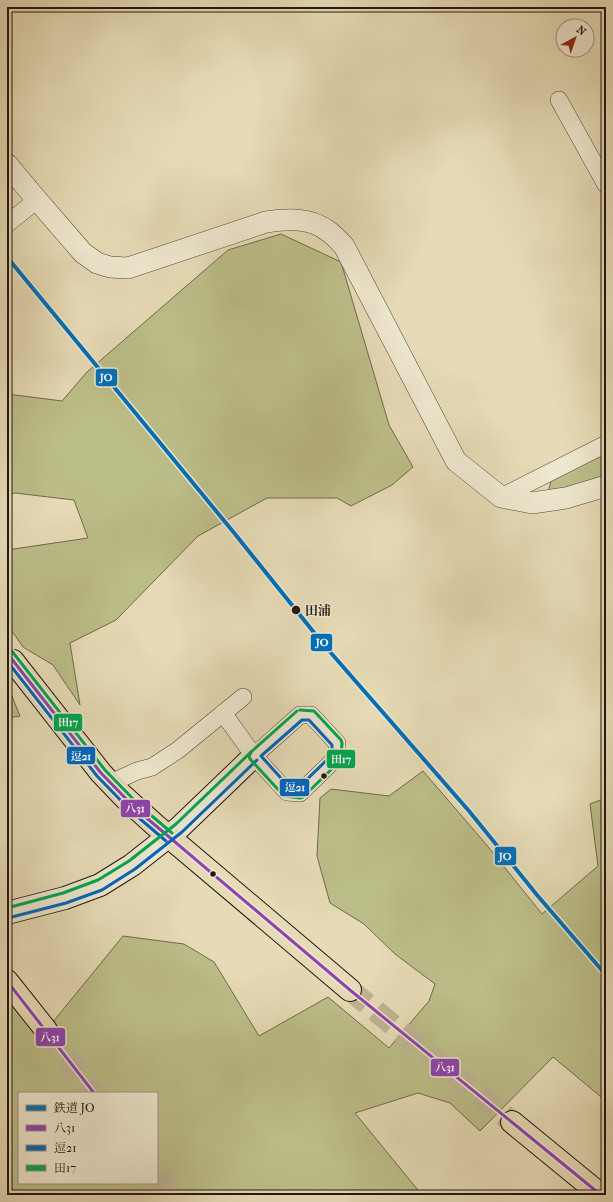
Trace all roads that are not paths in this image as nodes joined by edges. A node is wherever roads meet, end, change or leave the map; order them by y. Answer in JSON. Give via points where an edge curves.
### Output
{"nodes":[{"id":1,"x":559,"y":100,"type":"dead end"},
{"id":2,"x":7,"y":164,"type":"edge"},
{"id":3,"x":606,"y":186,"type":"edge"},
{"id":4,"x":37,"y":200,"type":"junction"},
{"id":5,"x":7,"y":224,"type":"edge"},
{"id":6,"x":606,"y":444,"type":"edge"},
{"id":7,"x":606,"y":486,"type":"edge"},
{"id":8,"x":501,"y":497,"type":"junction"},
{"id":9,"x":13,"y":661,"type":"dead end"},
{"id":10,"x":243,"y":698,"type":"dead end"},
{"id":11,"x":223,"y":713,"type":"junction"},
{"id":12,"x":254,"y":756,"type":"junction"},
{"id":13,"x":111,"y":784,"type":"junction"},
{"id":14,"x":169,"y":837,"type":"junction"},
{"id":15,"x":7,"y":913,"type":"edge"},
{"id":16,"x":7,"y":981,"type":"edge"},
{"id":17,"x":350,"y":990,"type":"tunnel mouth"},
{"id":18,"x":46,"y":1030,"type":"tunnel mouth"},
{"id":19,"x":512,"y":1122,"type":"tunnel mouth"},
{"id":20,"x":601,"y":1195,"type":"edge"}],
"edges":[{"from":1,"to":3,"type":"street"},
{"from":2,"to":4,"type":"street"},
{"from":4,"to":5,"type":"street"},
{"from":4,"to":8,"type":"street","via":[[83,253],[97,263],[110,267],[128,268],[266,222],[288,219],[310,222],[328,230],[344,246],[456,461]]},
{"from":6,"to":8,"type":"street"},
{"from":7,"to":8,"type":"street","via":[[566,498],[532,503]]},
{"from":9,"to":13,"type":"highway"},
{"from":10,"to":11,"type":"street"},
{"from":11,"to":12,"type":"street"},
{"from":11,"to":13,"type":"street","via":[[178,750],[152,767],[137,771]]},
{"from":12,"to":12,"type":"street","via":[[300,715],[311,715],[337,743],[337,757],[300,793],[288,792]]},
{"from":12,"to":14,"type":"main road"},
{"from":13,"to":14,"type":"highway"},
{"from":14,"to":15,"type":"main road","via":[[100,885],[65,898]]},
{"from":14,"to":17,"type":"highway"},
{"from":16,"to":18,"type":"highway"},
{"from":19,"to":20,"type":"highway"}]}
